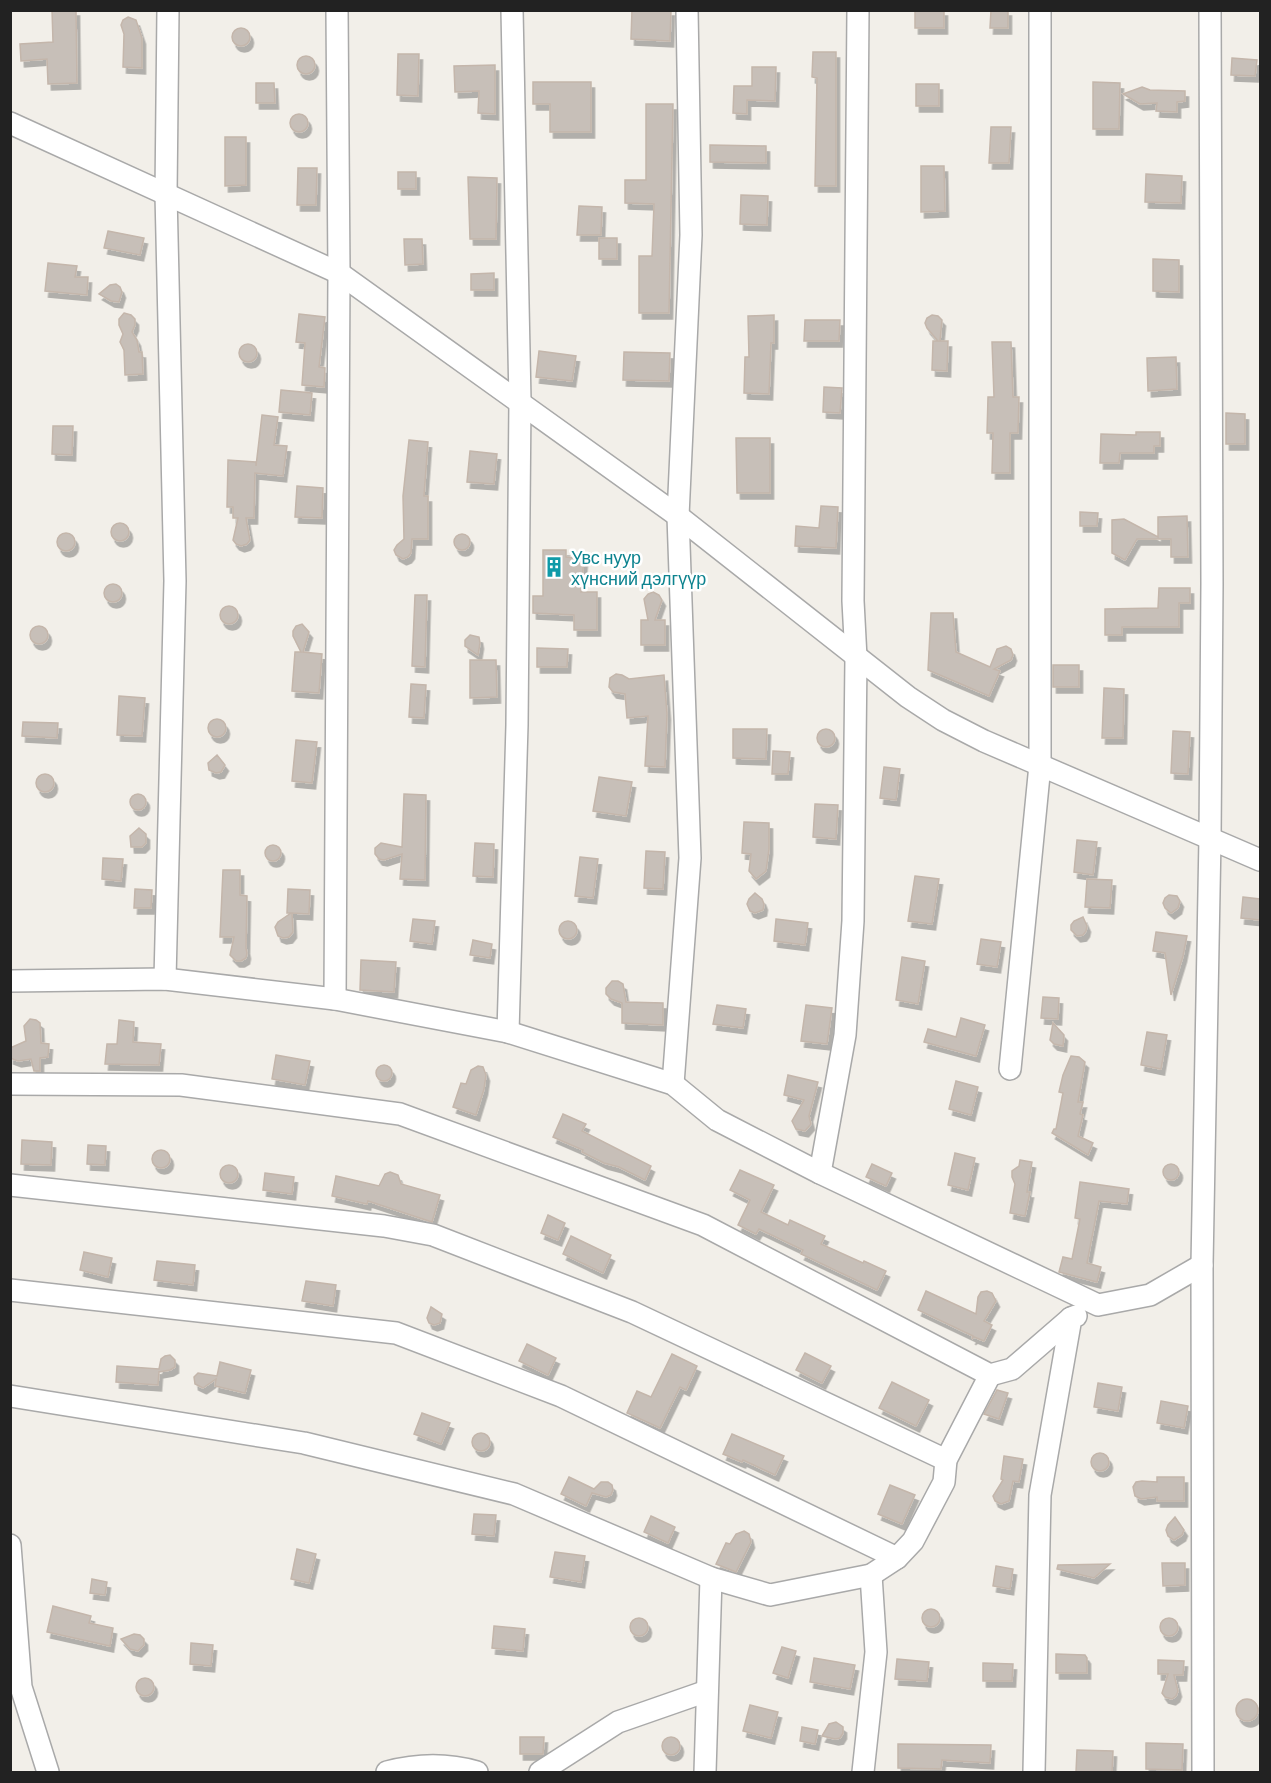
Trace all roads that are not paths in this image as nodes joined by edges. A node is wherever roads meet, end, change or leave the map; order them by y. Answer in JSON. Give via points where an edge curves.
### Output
{"nodes":[{"id":1,"x":168,"y":10,"type":"edge"},
{"id":2,"x":337,"y":10,"type":"edge"},
{"id":3,"x":512,"y":10,"type":"edge"},
{"id":4,"x":687,"y":10,"type":"edge"},
{"id":5,"x":858,"y":10,"type":"edge"},
{"id":6,"x":1040,"y":10,"type":"edge"},
{"id":7,"x":1210,"y":10,"type":"edge"},
{"id":8,"x":10,"y":123,"type":"edge"},
{"id":9,"x":166,"y":195,"type":"junction"},
{"id":10,"x":339,"y":273,"type":"junction"},
{"id":11,"x":520,"y":401,"type":"junction"},
{"id":12,"x":678,"y":516,"type":"junction"},
{"id":13,"x":856,"y":658,"type":"junction"},
{"id":14,"x":1040,"y":765,"type":"junction"},
{"id":15,"x":1210,"y":838,"type":"junction"},
{"id":16,"x":1260,"y":860,"type":"edge"},
{"id":17,"x":165,"y":979,"type":"junction"},
{"id":18,"x":10,"y":981,"type":"edge"},
{"id":19,"x":335,"y":999,"type":"junction"},
{"id":20,"x":508,"y":1032,"type":"junction"},
{"id":21,"x":1010,"y":1069,"type":"dead end"},
{"id":22,"x":10,"y":1084,"type":"edge"},
{"id":23,"x":673,"y":1084,"type":"junction"},
{"id":24,"x":820,"y":1173,"type":"junction"},
{"id":25,"x":10,"y":1185,"type":"edge"},
{"id":26,"x":1202,"y":1265,"type":"junction"},
{"id":27,"x":10,"y":1290,"type":"edge"},
{"id":28,"x":1098,"y":1305,"type":"junction"},
{"id":29,"x":1071,"y":1318,"type":"junction"},
{"id":30,"x":990,"y":1375,"type":"junction"},
{"id":31,"x":10,"y":1396,"type":"edge"},
{"id":32,"x":946,"y":1460,"type":"junction"},
{"id":33,"x":10,"y":1545,"type":"edge"},
{"id":34,"x":897,"y":1558,"type":"junction"},
{"id":35,"x":871,"y":1575,"type":"junction"},
{"id":36,"x":711,"y":1578,"type":"junction"},
{"id":37,"x":707,"y":1691,"type":"junction"},
{"id":38,"x":48,"y":1773,"type":"edge"},
{"id":39,"x":387,"y":1773,"type":"edge"},
{"id":40,"x":477,"y":1773,"type":"edge"},
{"id":41,"x":540,"y":1773,"type":"edge"},
{"id":42,"x":705,"y":1773,"type":"edge"},
{"id":43,"x":863,"y":1773,"type":"edge"},
{"id":44,"x":1034,"y":1773,"type":"edge"},
{"id":45,"x":1203,"y":1773,"type":"edge"}],
"edges":[{"from":1,"to":9,"type":"street"},
{"from":2,"to":10,"type":"street"},
{"from":3,"to":11,"type":"street"},
{"from":4,"to":12,"type":"street","via":[[691,236]]},
{"from":5,"to":13,"type":"street","via":[[853,589]]},
{"from":6,"to":14,"type":"street"},
{"from":7,"to":15,"type":"street"},
{"from":8,"to":9,"type":"street"},
{"from":9,"to":10,"type":"street"},
{"from":9,"to":17,"type":"street","via":[[175,581]]},
{"from":10,"to":11,"type":"street"},
{"from":10,"to":19,"type":"street"},
{"from":11,"to":12,"type":"street"},
{"from":11,"to":20,"type":"street","via":[[517,725]]},
{"from":12,"to":13,"type":"street"},
{"from":12,"to":23,"type":"street","via":[[690,858]]},
{"from":13,"to":14,"type":"street","via":[[943,720]]},
{"from":13,"to":24,"type":"street","via":[[852,933],[845,1035]]},
{"from":14,"to":15,"type":"street"},
{"from":14,"to":21,"type":"street"},
{"from":15,"to":16,"type":"street"},
{"from":15,"to":26,"type":"street"},
{"from":17,"to":18,"type":"street"},
{"from":17,"to":19,"type":"street"},
{"from":19,"to":20,"type":"street"},
{"from":20,"to":23,"type":"street"},
{"from":22,"to":30,"type":"street","via":[[181,1085],[400,1114],[703,1225]]},
{"from":23,"to":24,"type":"street","via":[[717,1120]]},
{"from":24,"to":28,"type":"street"},
{"from":25,"to":32,"type":"street","via":[[384,1226],[433,1236],[632,1312]]},
{"from":26,"to":28,"type":"street","via":[[1150,1295]]},
{"from":26,"to":45,"type":"street"},
{"from":27,"to":34,"type":"street","via":[[396,1333],[561,1396]]},
{"from":28,"to":29,"type":"street"},
{"from":29,"to":30,"type":"street","via":[[1012,1369]]},
{"from":29,"to":44,"type":"street","via":[[1040,1495]]},
{"from":30,"to":32,"type":"street"},
{"from":31,"to":36,"type":"street","via":[[304,1443],[514,1494]]},
{"from":32,"to":34,"type":"street","via":[[944,1482],[913,1540]]},
{"from":33,"to":38,"type":"street","via":[[21,1687]]},
{"from":34,"to":35,"type":"street"},
{"from":35,"to":36,"type":"street","via":[[770,1595]]},
{"from":35,"to":43,"type":"street","via":[[876,1652]]},
{"from":36,"to":37,"type":"street"},
{"from":37,"to":41,"type":"street","via":[[618,1722]]},
{"from":37,"to":42,"type":"street"},
{"from":39,"to":40,"type":"street","via":[[407,1766],[455,1766]]}]}
